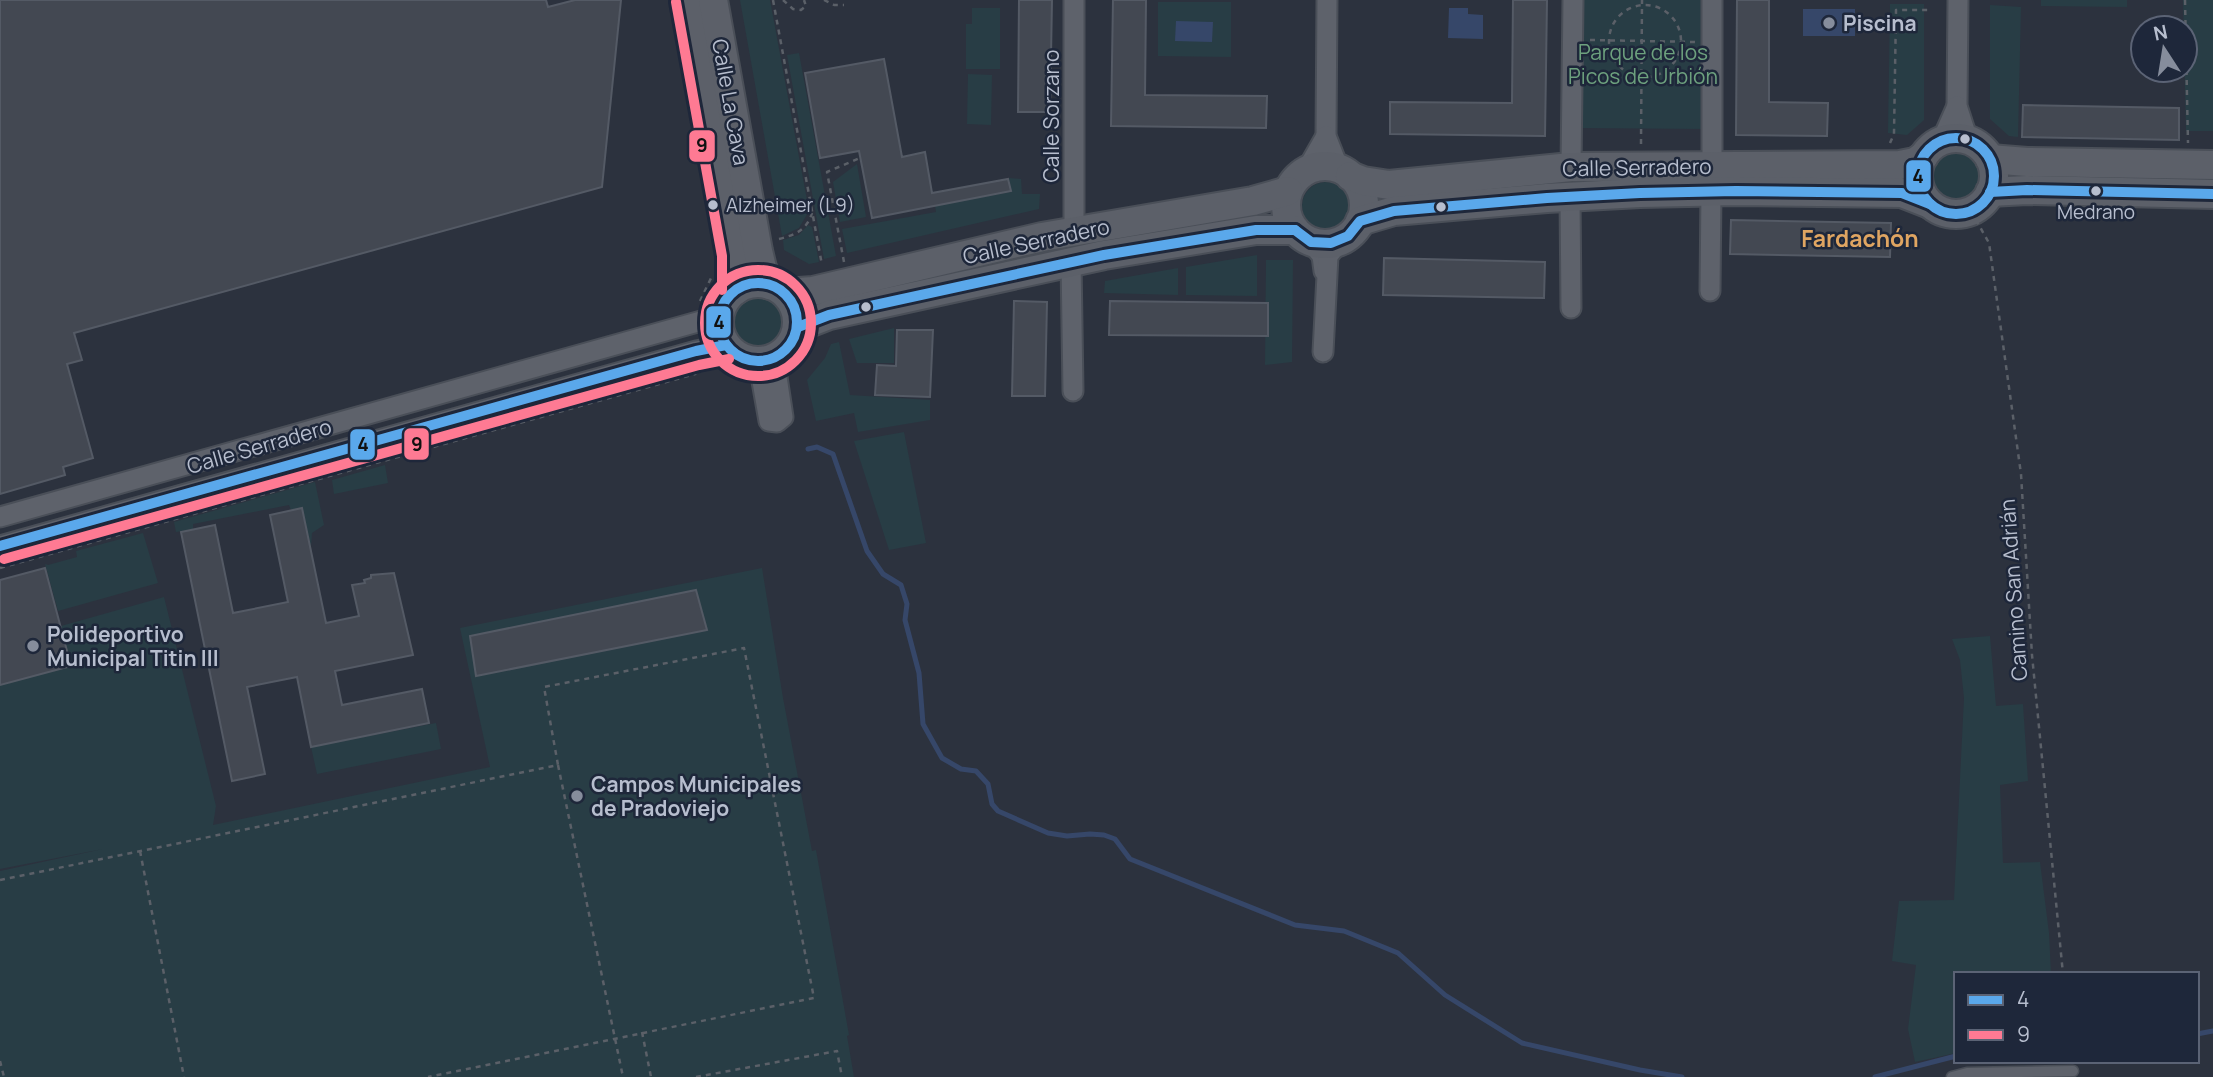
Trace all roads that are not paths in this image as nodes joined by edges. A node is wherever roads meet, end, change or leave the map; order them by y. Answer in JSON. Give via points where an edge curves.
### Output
{"nodes":[{"id":1,"x":690,"y":0,"type":"edge"},
{"id":2,"x":713,"y":0,"type":"edge"},
{"id":3,"x":1074,"y":0,"type":"edge"},
{"id":4,"x":1327,"y":0,"type":"edge"},
{"id":5,"x":1573,"y":0,"type":"edge"},
{"id":6,"x":1712,"y":0,"type":"edge"},
{"id":7,"x":1958,"y":0,"type":"edge"},
{"id":8,"x":1326,"y":136,"type":"junction"},
{"id":9,"x":1945,"y":146,"type":"junction"},
{"id":10,"x":1990,"y":159,"type":"junction"},
{"id":11,"x":2200,"y":164,"type":"edge"},
{"id":12,"x":1571,"y":167,"type":"junction"},
{"id":13,"x":1345,"y":172,"type":"junction"},
{"id":14,"x":1711,"y":178,"type":"junction"},
{"id":15,"x":1297,"y":181,"type":"junction"},
{"id":16,"x":2213,"y":194,"type":"edge"},
{"id":17,"x":1570,"y":197,"type":"junction"},
{"id":18,"x":1980,"y":202,"type":"junction"},
{"id":19,"x":1930,"y":204,"type":"junction"},
{"id":20,"x":1360,"y":221,"type":"junction"},
{"id":21,"x":1073,"y":232,"type":"junction"},
{"id":22,"x":1303,"y":236,"type":"junction"},
{"id":23,"x":1340,"y":241,"type":"junction"},
{"id":24,"x":1071,"y":261,"type":"junction"},
{"id":25,"x":1326,"y":282,"type":"junction"},
{"id":26,"x":778,"y":289,"type":"junction"},
{"id":27,"x":736,"y":290,"type":"junction"},
{"id":28,"x":1710,"y":291,"type":"dead end"},
{"id":29,"x":1570,"y":308,"type":"dead end"},
{"id":30,"x":719,"y":316,"type":"junction"},
{"id":31,"x":798,"y":327,"type":"junction"},
{"id":32,"x":726,"y":345,"type":"junction"},
{"id":33,"x":1322,"y":352,"type":"dead end"},
{"id":34,"x":1073,"y":391,"type":"dead end"},
{"id":35,"x":0,"y":517,"type":"edge"},
{"id":36,"x":0,"y":546,"type":"edge"},
{"id":37,"x":2073,"y":1071,"type":"dead end"},
{"id":38,"x":1996,"y":1075,"type":"edge"},
{"id":39,"x":1952,"y":1077,"type":"edge"}],
"edges":[{"from":1,"to":27,"type":"main road","name":"Calle La Cava","via":[[736,255]]},
{"from":2,"to":26,"type":"main road","name":"Calle La Cava","via":[[758,251],[762,268]]},
{"from":3,"to":21,"type":"street","name":"Calle Sorzano"},
{"from":4,"to":8,"type":"street"},
{"from":5,"to":12,"type":"street"},
{"from":6,"to":14,"type":"street"},
{"from":7,"to":9,"type":"street","via":[[1957,106]]},
{"from":8,"to":13,"type":"street"},
{"from":8,"to":15,"type":"street"},
{"from":9,"to":10,"type":"main road","via":[[1982,149]]},
{"from":9,"to":14,"type":"main road","name":"Calle Serradero","via":[[1908,164]]},
{"from":9,"to":19,"type":"main road","via":[[1918,175]]},
{"from":10,"to":11,"type":"main road"},
{"from":10,"to":18,"type":"main road","via":[[1994,175]]},
{"from":12,"to":13,"type":"main road","name":"Calle Serradero","via":[[1390,185],[1363,181]]},
{"from":12,"to":14,"type":"main road","name":"Calle Serradero","via":[[1641,166]]},
{"from":13,"to":15,"type":"main road","via":[[1317,167]]},
{"from":13,"to":20,"type":"main road","via":[[1363,197]]},
{"from":14,"to":17,"type":"main road","name":"Calle Serradero"},
{"from":14,"to":19,"type":"main road","name":"Calle Serradero","via":[[1902,193]]},
{"from":14,"to":28,"type":"street"},
{"from":15,"to":21,"type":"main road","name":"Calle Serradero","via":[[1254,201]]},
{"from":15,"to":22,"type":"main road","via":[[1286,212]]},
{"from":16,"to":18,"type":"main road","via":[[2026,190]]},
{"from":17,"to":20,"type":"main road","name":"Calle Serradero","via":[[1394,211]]},
{"from":17,"to":29,"type":"street"},
{"from":18,"to":19,"type":"main road","via":[[1949,214]]},
{"from":20,"to":23,"type":"main road"},
{"from":21,"to":26,"type":"main road","name":"Calle Serradero","via":[[823,289]]},
{"from":22,"to":23,"type":"main road","via":[[1321,244]]},
{"from":22,"to":24,"type":"main road","name":"Calle Serradero","via":[[1256,230]]},
{"from":22,"to":25,"type":"street","via":[[1322,256]]},
{"from":23,"to":25,"type":"street","via":[[1328,256]]},
{"from":24,"to":31,"type":"main road","name":"Calle Serradero","via":[[829,315]]},
{"from":24,"to":34,"type":"street"},
{"from":25,"to":33,"type":"street"},
{"from":26,"to":27,"type":"main road","via":[[753,283]]},
{"from":26,"to":31,"type":"main road","via":[[795,309]]},
{"from":27,"to":30,"type":"main road"},
{"from":30,"to":32,"type":"main road"},
{"from":30,"to":35,"type":"street","name":"Calle Serradero"},
{"from":31,"to":32,"type":"main road","via":[[788,349],[766,359],[738,356]]},
{"from":32,"to":36,"type":"street","name":"Calle Serradero"},
{"from":37,"to":38,"type":"lane"},
{"from":38,"to":39,"type":"lane"}]}
